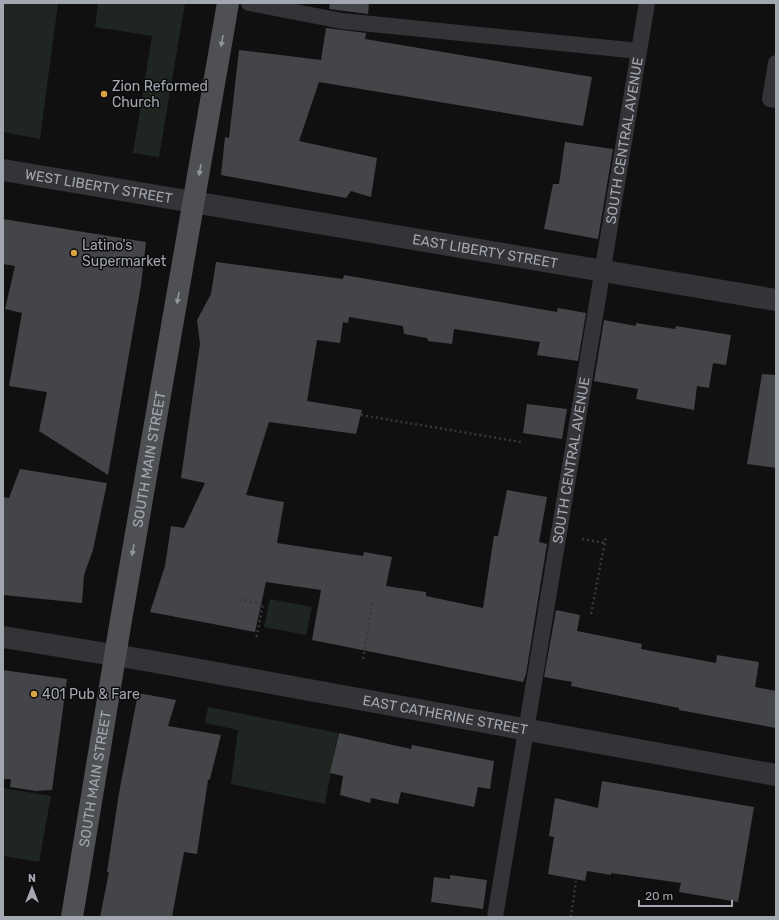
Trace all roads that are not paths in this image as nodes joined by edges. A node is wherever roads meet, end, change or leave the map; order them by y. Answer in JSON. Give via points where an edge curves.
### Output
{"nodes":[{"id":1,"x":228,"y":3,"type":"edge"},
{"id":2,"x":249,"y":3,"type":"edge"},
{"id":3,"x":647,"y":3,"type":"edge"},
{"id":4,"x":639,"y":51,"type":"junction"},
{"id":5,"x":776,"y":63,"type":"edge"},
{"id":6,"x":776,"y":100,"type":"edge"},
{"id":7,"x":3,"y":170,"type":"edge"},
{"id":8,"x":194,"y":202,"type":"junction"},
{"id":9,"x":603,"y":272,"type":"junction"},
{"id":10,"x":776,"y":300,"type":"edge"},
{"id":11,"x":3,"y":637,"type":"edge"},
{"id":12,"x":115,"y":655,"type":"junction"},
{"id":13,"x":526,"y":729,"type":"junction"},
{"id":14,"x":776,"y":775,"type":"edge"},
{"id":15,"x":72,"y":917,"type":"edge"},
{"id":16,"x":495,"y":917,"type":"edge"}],
"edges":[{"from":1,"to":8,"type":"main road","name":"SOUTH MAIN STREET","one_way":true},
{"from":2,"to":4,"type":"lane","via":[[342,21]]},
{"from":3,"to":4,"type":"lane","name":"SOUTH CENTRAL AVENUE"},
{"from":4,"to":9,"type":"lane","name":"SOUTH CENTRAL AVENUE"},
{"from":5,"to":6,"type":"lane","via":[[770,99]]},
{"from":7,"to":8,"type":"street","name":"WEST LIBERTY STREET"},
{"from":8,"to":9,"type":"street","name":"EAST LIBERTY STREET"},
{"from":8,"to":12,"type":"main road","name":"SOUTH MAIN STREET","one_way":true},
{"from":9,"to":10,"type":"street","name":"EAST LIBERTY STREET"},
{"from":9,"to":13,"type":"lane","name":"SOUTH CENTRAL AVENUE"},
{"from":11,"to":12,"type":"street","name":"EAST CATHERINE STREET"},
{"from":12,"to":13,"type":"street","name":"EAST CATHERINE STREET"},
{"from":12,"to":15,"type":"main road","name":"SOUTH MAIN STREET"},
{"from":13,"to":14,"type":"street","name":"EAST CATHERINE STREET"},
{"from":13,"to":16,"type":"lane","name":"SOUTH CENTRAL AVENUE"}]}
